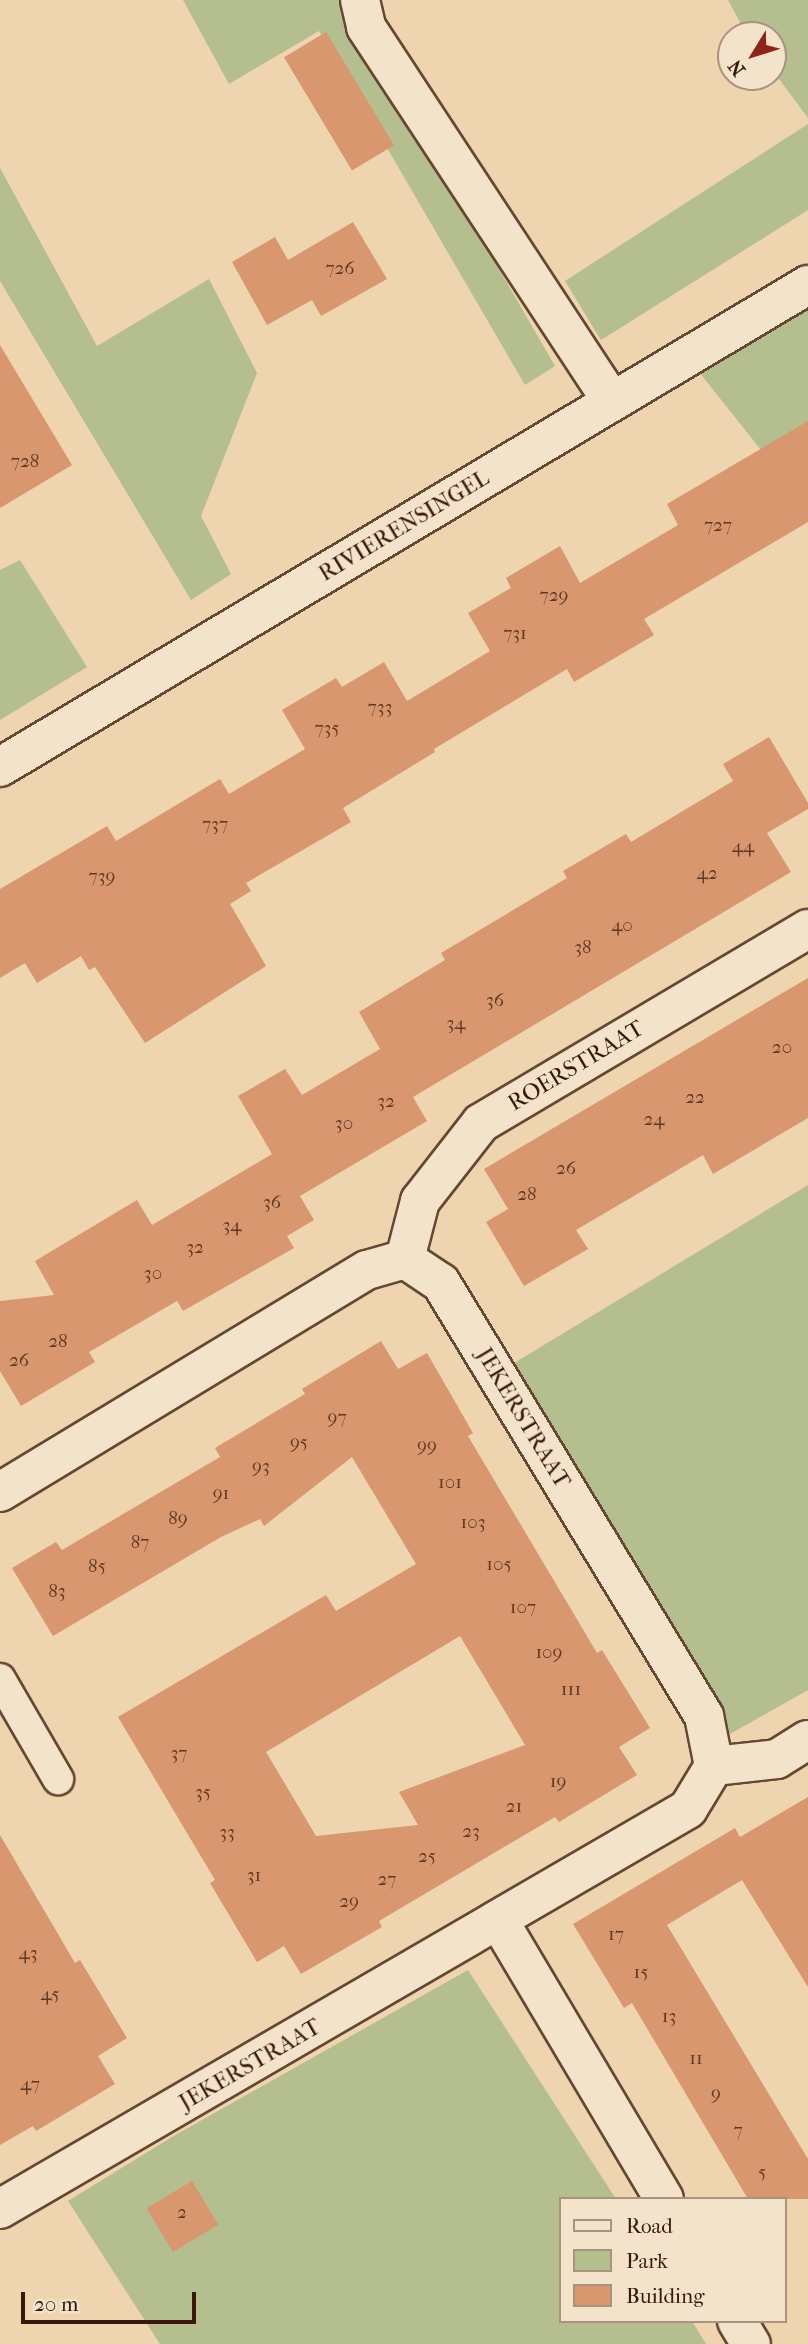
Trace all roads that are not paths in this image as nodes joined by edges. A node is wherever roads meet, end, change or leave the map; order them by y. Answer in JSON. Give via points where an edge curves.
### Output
{"nodes":[{"id":1,"x":360,"y":0,"type":"edge"},
{"id":2,"x":808,"y":285,"type":"edge"},
{"id":3,"x":612,"y":402,"type":"junction"},
{"id":4,"x":0,"y":767,"type":"edge"},
{"id":5,"x":808,"y":929,"type":"edge"},
{"id":6,"x":405,"y":1259,"type":"junction"},
{"id":7,"x":0,"y":1492,"type":"edge"},
{"id":8,"x":0,"y":1679,"type":"edge"},
{"id":9,"x":808,"y":1740,"type":"edge"},
{"id":10,"x":714,"y":1766,"type":"junction"},
{"id":11,"x":58,"y":1779,"type":"dead end"},
{"id":12,"x":499,"y":1921,"type":"junction"},
{"id":13,"x":663,"y":2197,"type":"edge"},
{"id":14,"x":0,"y":2209,"type":"edge"},
{"id":15,"x":738,"y":2323,"type":"edge"},
{"id":16,"x":751,"y":2344,"type":"edge"}],
"edges":[{"from":1,"to":3,"type":"street","via":[[366,27]]},
{"from":2,"to":3,"type":"street","name":"RIVIERENSINGEL"},
{"from":3,"to":4,"type":"street","name":"RIVIERENSINGEL"},
{"from":5,"to":6,"type":"street","name":"ROERSTRAAT","via":[[481,1123],[420,1201]]},
{"from":6,"to":7,"type":"street","via":[[367,1270]]},
{"from":6,"to":10,"type":"street","name":"JEKERSTRAAT","via":[[441,1283],[477,1341],[704,1716]]},
{"from":8,"to":11,"type":"lane"},
{"from":9,"to":10,"type":"street","via":[[777,1759]]},
{"from":10,"to":12,"type":"street","name":"JEKERSTRAAT","via":[[688,1808]]},
{"from":12,"to":13,"type":"street"},
{"from":12,"to":14,"type":"street","name":"JEKERSTRAAT"},
{"from":15,"to":16,"type":"street"}]}
